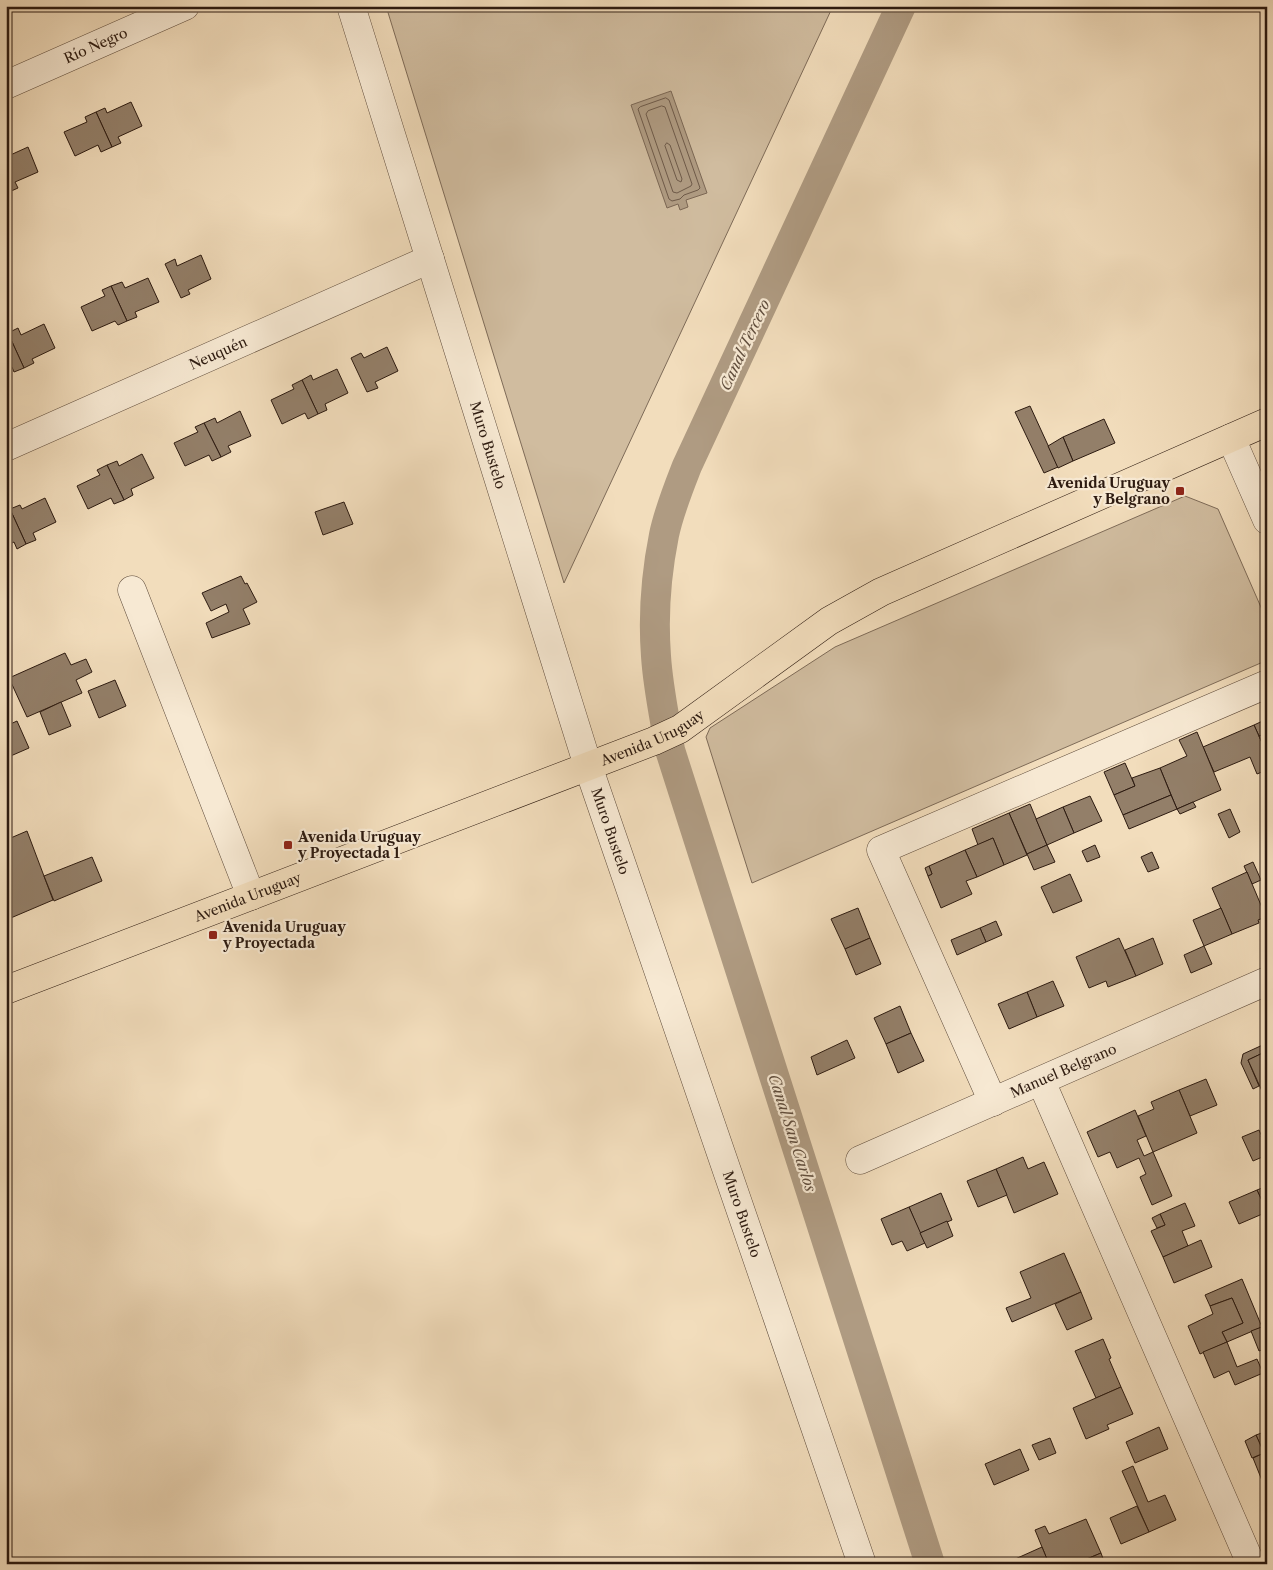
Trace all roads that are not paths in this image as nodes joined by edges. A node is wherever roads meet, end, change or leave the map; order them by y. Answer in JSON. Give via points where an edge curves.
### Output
{"nodes":[{"id":1,"x":185,"y":6,"type":"edge"},
{"id":2,"x":351,"y":6,"type":"edge"},
{"id":3,"x":6,"y":85,"type":"edge"},
{"id":4,"x":430,"y":259,"type":"junction"},
{"id":5,"x":1267,"y":422,"type":"edge"},
{"id":6,"x":1231,"y":438,"type":"junction"},
{"id":7,"x":6,"y":447,"type":"edge"},
{"id":8,"x":1267,"y":520,"type":"edge"},
{"id":9,"x":132,"y":590,"type":"dead end"},
{"id":10,"x":1267,"y":684,"type":"edge"},
{"id":11,"x":588,"y":766,"type":"junction"},
{"id":12,"x":251,"y":896,"type":"junction"},
{"id":13,"x":1267,"y":981,"type":"edge"},
{"id":14,"x":6,"y":990,"type":"edge"},
{"id":15,"x":1041,"y":1080,"type":"junction"},
{"id":16,"x":994,"y":1102,"type":"junction"},
{"id":17,"x":860,"y":1160,"type":"dead end"},
{"id":18,"x":1249,"y":1556,"type":"edge"},
{"id":19,"x":862,"y":1564,"type":"edge"}],
"edges":[{"from":1,"to":3,"type":"street","name":"Río Negro"},
{"from":2,"to":4,"type":"street","name":"Muro Bustelo"},
{"from":4,"to":7,"type":"street","name":"Neuquén"},
{"from":4,"to":11,"type":"street","name":"Muro Bustelo"},
{"from":5,"to":6,"type":"main road","name":"Avenida Uruguay"},
{"from":6,"to":8,"type":"street"},
{"from":6,"to":11,"type":"main road","name":"Avenida Uruguay","via":[[881,592],[828,621],[680,729]]},
{"from":9,"to":12,"type":"street"},
{"from":10,"to":16,"type":"street","via":[[881,850]]},
{"from":11,"to":12,"type":"main road","name":"Avenida Uruguay"},
{"from":11,"to":19,"type":"street","name":"Muro Bustelo"},
{"from":12,"to":14,"type":"main road","name":"Avenida Uruguay"},
{"from":13,"to":15,"type":"street","name":"Manuel Belgrano"},
{"from":15,"to":16,"type":"street","name":"Manuel Belgrano"},
{"from":15,"to":18,"type":"street"},
{"from":16,"to":17,"type":"street","name":"Manuel Belgrano"}]}
